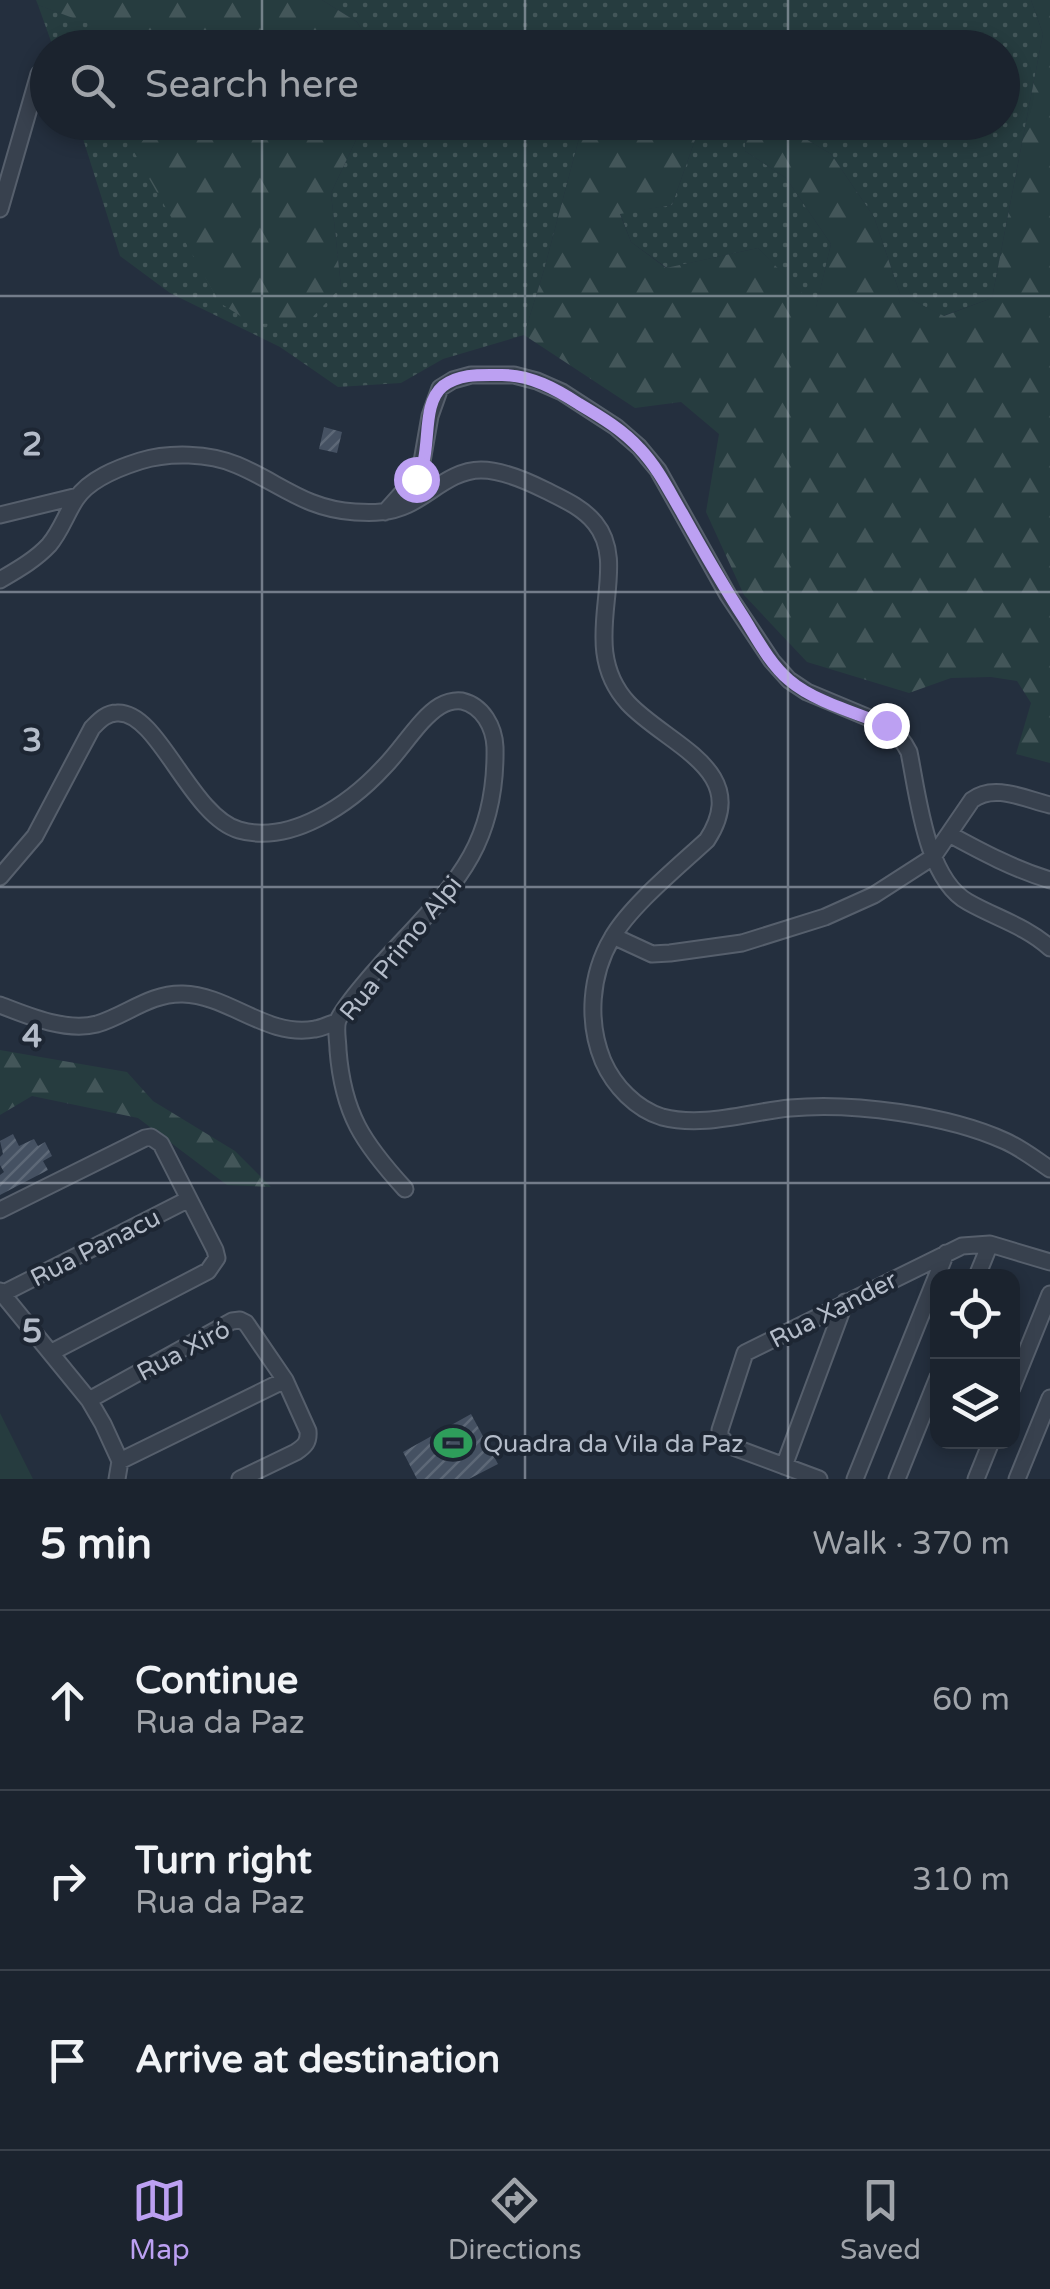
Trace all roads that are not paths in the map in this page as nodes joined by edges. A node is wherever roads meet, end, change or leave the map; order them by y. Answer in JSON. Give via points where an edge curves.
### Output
{"nodes":[{"id":1,"x":30,"y":104,"type":"edge"},
{"id":2,"x":2,"y":198,"type":"edge"},
{"id":3,"x":78,"y":496,"type":"junction"},
{"id":4,"x":385,"y":512,"type":"junction"},
{"id":5,"x":0,"y":515,"type":"edge"},
{"id":6,"x":0,"y":580,"type":"edge"},
{"id":7,"x":1050,"y":805,"type":"edge"},
{"id":8,"x":949,"y":834,"type":"junction"},
{"id":9,"x":933,"y":858,"type":"junction"},
{"id":10,"x":2,"y":873,"type":"edge"},
{"id":11,"x":1050,"y":880,"type":"edge"},
{"id":12,"x":613,"y":936,"type":"junction"},
{"id":13,"x":1050,"y":948,"type":"edge"},
{"id":14,"x":0,"y":1005,"type":"edge"},
{"id":15,"x":336,"y":1022,"type":"junction"},
{"id":16,"x":1050,"y":1169,"type":"edge"},
{"id":17,"x":406,"y":1189,"type":"dead end"},
{"id":18,"x":190,"y":1199,"type":"junction"},
{"id":19,"x":0,"y":1210,"type":"edge"},
{"id":20,"x":990,"y":1244,"type":"junction"},
{"id":21,"x":946,"y":1253,"type":"junction"},
{"id":22,"x":1050,"y":1262,"type":"edge"},
{"id":23,"x":980,"y":1269,"type":"edge"},
{"id":24,"x":1,"y":1293,"type":"edge"},
{"id":25,"x":1050,"y":1294,"type":"edge"},
{"id":26,"x":844,"y":1302,"type":"junction"},
{"id":27,"x":52,"y":1352,"type":"junction"},
{"id":28,"x":1020,"y":1368,"type":"edge"},
{"id":29,"x":286,"y":1380,"type":"junction"},
{"id":30,"x":930,"y":1397,"type":"edge"},
{"id":31,"x":1050,"y":1398,"type":"edge"},
{"id":32,"x":90,"y":1400,"type":"junction"},
{"id":33,"x":1034,"y":1442,"type":"junction"},
{"id":34,"x":1050,"y":1448,"type":"edge"},
{"id":35,"x":988,"y":1449,"type":"edge"},
{"id":36,"x":120,"y":1462,"type":"junction"},
{"id":37,"x":784,"y":1466,"type":"junction"},
{"id":38,"x":117,"y":1479,"type":"edge"},
{"id":39,"x":240,"y":1479,"type":"edge"},
{"id":40,"x":819,"y":1479,"type":"edge"},
{"id":41,"x":856,"y":1479,"type":"edge"},
{"id":42,"x":897,"y":1479,"type":"edge"},
{"id":43,"x":976,"y":1479,"type":"edge"},
{"id":44,"x":1018,"y":1479,"type":"edge"}],
"edges":[{"from":1,"to":2,"type":"street"},
{"from":3,"to":4,"type":"street","via":[[133,464],[183,456],[235,464],[330,510]]},
{"from":3,"to":5,"type":"street"},
{"from":3,"to":6,"type":"street","via":[[48,545]]},
{"from":4,"to":9,"type":"street","via":[[420,473],[440,388],[471,375],[514,375],[562,392],[616,427],[658,470],[728,594],[789,680],[897,732],[909,752]]},
{"from":4,"to":12,"type":"street","via":[[449,479],[496,472],[578,506],[606,539],[603,648],[616,688],[709,770],[722,805],[706,840]]},
{"from":7,"to":8,"type":"street","via":[[989,791],[972,800]]},
{"from":8,"to":9,"type":"street"},
{"from":8,"to":11,"type":"street"},
{"from":9,"to":12,"type":"street","via":[[826,918],[766,937],[652,954]]},
{"from":9,"to":13,"type":"street","via":[[960,897]]},
{"from":10,"to":15,"type":"street","name":"Rua Primo Alpi","via":[[35,836],[104,716],[134,717],[214,816],[258,835],[290,830],[356,793],[432,712],[465,702],[488,720],[494,738],[496,778],[480,842],[457,880]]},
{"from":12,"to":16,"type":"street","via":[[595,982],[594,1038],[620,1090],[638,1106],[681,1120],[864,1108],[964,1124]]},
{"from":14,"to":15,"type":"street","via":[[75,1026],[179,993],[204,996],[270,1025],[312,1030]]},
{"from":15,"to":17,"type":"street","name":"Rua Primo Alpi","via":[[340,1076],[352,1116],[373,1154]]},
{"from":18,"to":19,"type":"street","via":[[151,1137]]},
{"from":18,"to":24,"type":"street","name":"Rua Panacu"},
{"from":18,"to":27,"type":"street","via":[[216,1250],[214,1265]]},
{"from":20,"to":21,"type":"street","name":"Rua Xander"},
{"from":20,"to":22,"type":"street","name":"Rua Xander"},
{"from":20,"to":23,"type":"street"},
{"from":21,"to":26,"type":"street","name":"Rua Xander"},
{"from":21,"to":41,"type":"street"},
{"from":24,"to":27,"type":"street"},
{"from":25,"to":28,"type":"street"},
{"from":26,"to":37,"type":"street"},
{"from":26,"to":37,"type":"street","name":"Rua Xander","via":[[745,1354],[720,1436]]},
{"from":27,"to":32,"type":"street"},
{"from":29,"to":32,"type":"street","name":"Rua Xiró","via":[[252,1328],[232,1320]]},
{"from":29,"to":36,"type":"street"},
{"from":29,"to":39,"type":"street","name":"Rua Xiró","via":[[308,1440]]},
{"from":30,"to":42,"type":"street"},
{"from":31,"to":33,"type":"street"},
{"from":32,"to":36,"type":"street"},
{"from":33,"to":34,"type":"street"},
{"from":33,"to":44,"type":"street"},
{"from":35,"to":43,"type":"street"},
{"from":36,"to":38,"type":"street"},
{"from":37,"to":40,"type":"street","name":"Rua Xander"}]}
